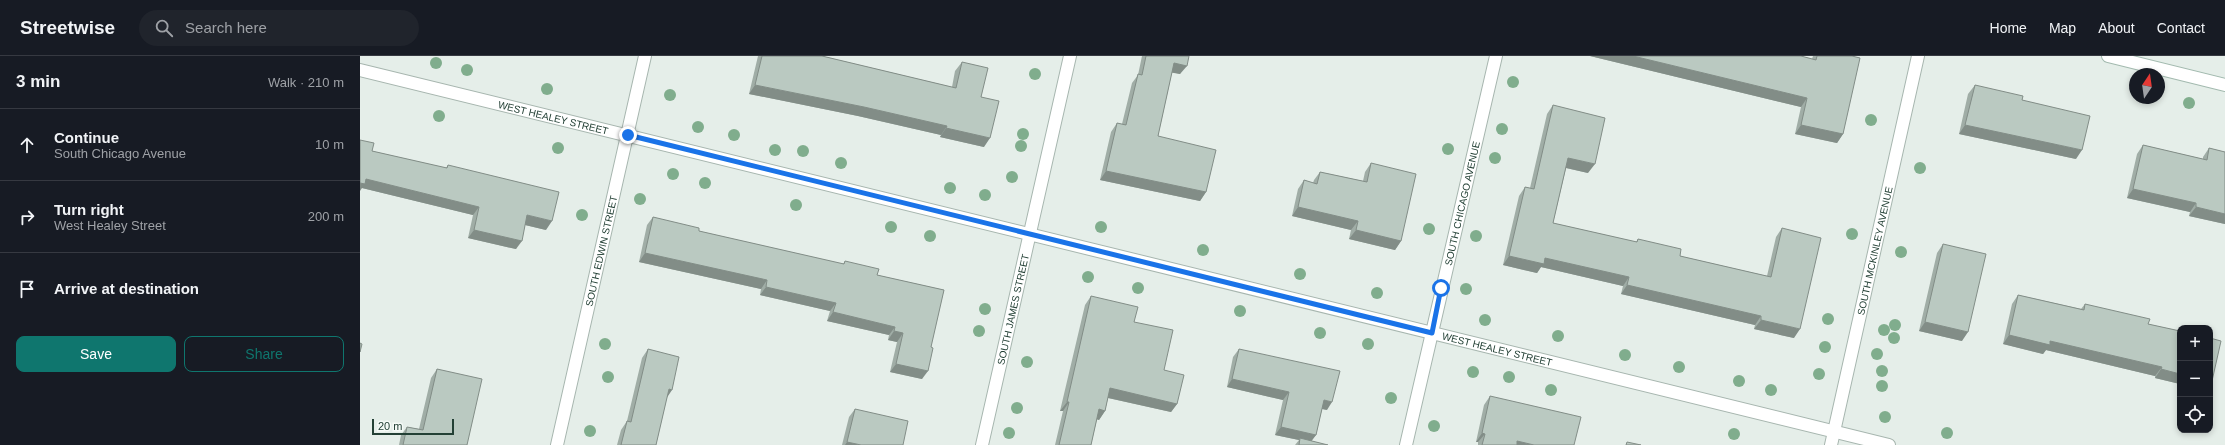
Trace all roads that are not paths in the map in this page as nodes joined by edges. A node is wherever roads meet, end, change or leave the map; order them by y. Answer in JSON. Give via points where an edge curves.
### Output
{"nodes":[{"id":1,"x":645,"y":56,"type":"edge"},
{"id":2,"x":1070,"y":56,"type":"edge"},
{"id":3,"x":1496,"y":56,"type":"edge"},
{"id":4,"x":1918,"y":56,"type":"edge"},
{"id":5,"x":2108,"y":56,"type":"edge"},
{"id":6,"x":360,"y":70,"type":"edge"},
{"id":7,"x":2225,"y":84,"type":"edge"},
{"id":8,"x":628,"y":135,"type":"junction"},
{"id":9,"x":1030,"y":234,"type":"junction"},
{"id":10,"x":1432,"y":333,"type":"junction"},
{"id":11,"x":1834,"y":432,"type":"junction"},
{"id":12,"x":557,"y":445,"type":"edge"},
{"id":13,"x":982,"y":445,"type":"edge"},
{"id":14,"x":1406,"y":445,"type":"edge"},
{"id":15,"x":1831,"y":445,"type":"edge"},
{"id":16,"x":1889,"y":445,"type":"edge"}],
"edges":[{"from":1,"to":8,"type":"street","name":"SOUTH EDWIN STREET"},
{"from":2,"to":9,"type":"street","name":"SOUTH JAMES STREET"},
{"from":3,"to":10,"type":"street","name":"SOUTH CHICAGO AVENUE"},
{"from":4,"to":11,"type":"street","name":"SOUTH MCKINLEY AVENUE"},
{"from":5,"to":7,"type":"street"},
{"from":6,"to":8,"type":"street","name":"WEST HEALEY STREET"},
{"from":8,"to":9,"type":"street","name":"WEST HEALEY STREET"},
{"from":8,"to":12,"type":"street","name":"SOUTH EDWIN STREET"},
{"from":9,"to":10,"type":"street","name":"WEST HEALEY STREET"},
{"from":9,"to":13,"type":"street","name":"SOUTH JAMES STREET"},
{"from":10,"to":11,"type":"street","name":"WEST HEALEY STREET"},
{"from":10,"to":14,"type":"street","name":"SOUTH CHICAGO AVENUE"},
{"from":11,"to":15,"type":"street","name":"SOUTH MCKINLEY AVENUE"},
{"from":11,"to":16,"type":"street","name":"WEST HEALEY STREET"}]}
